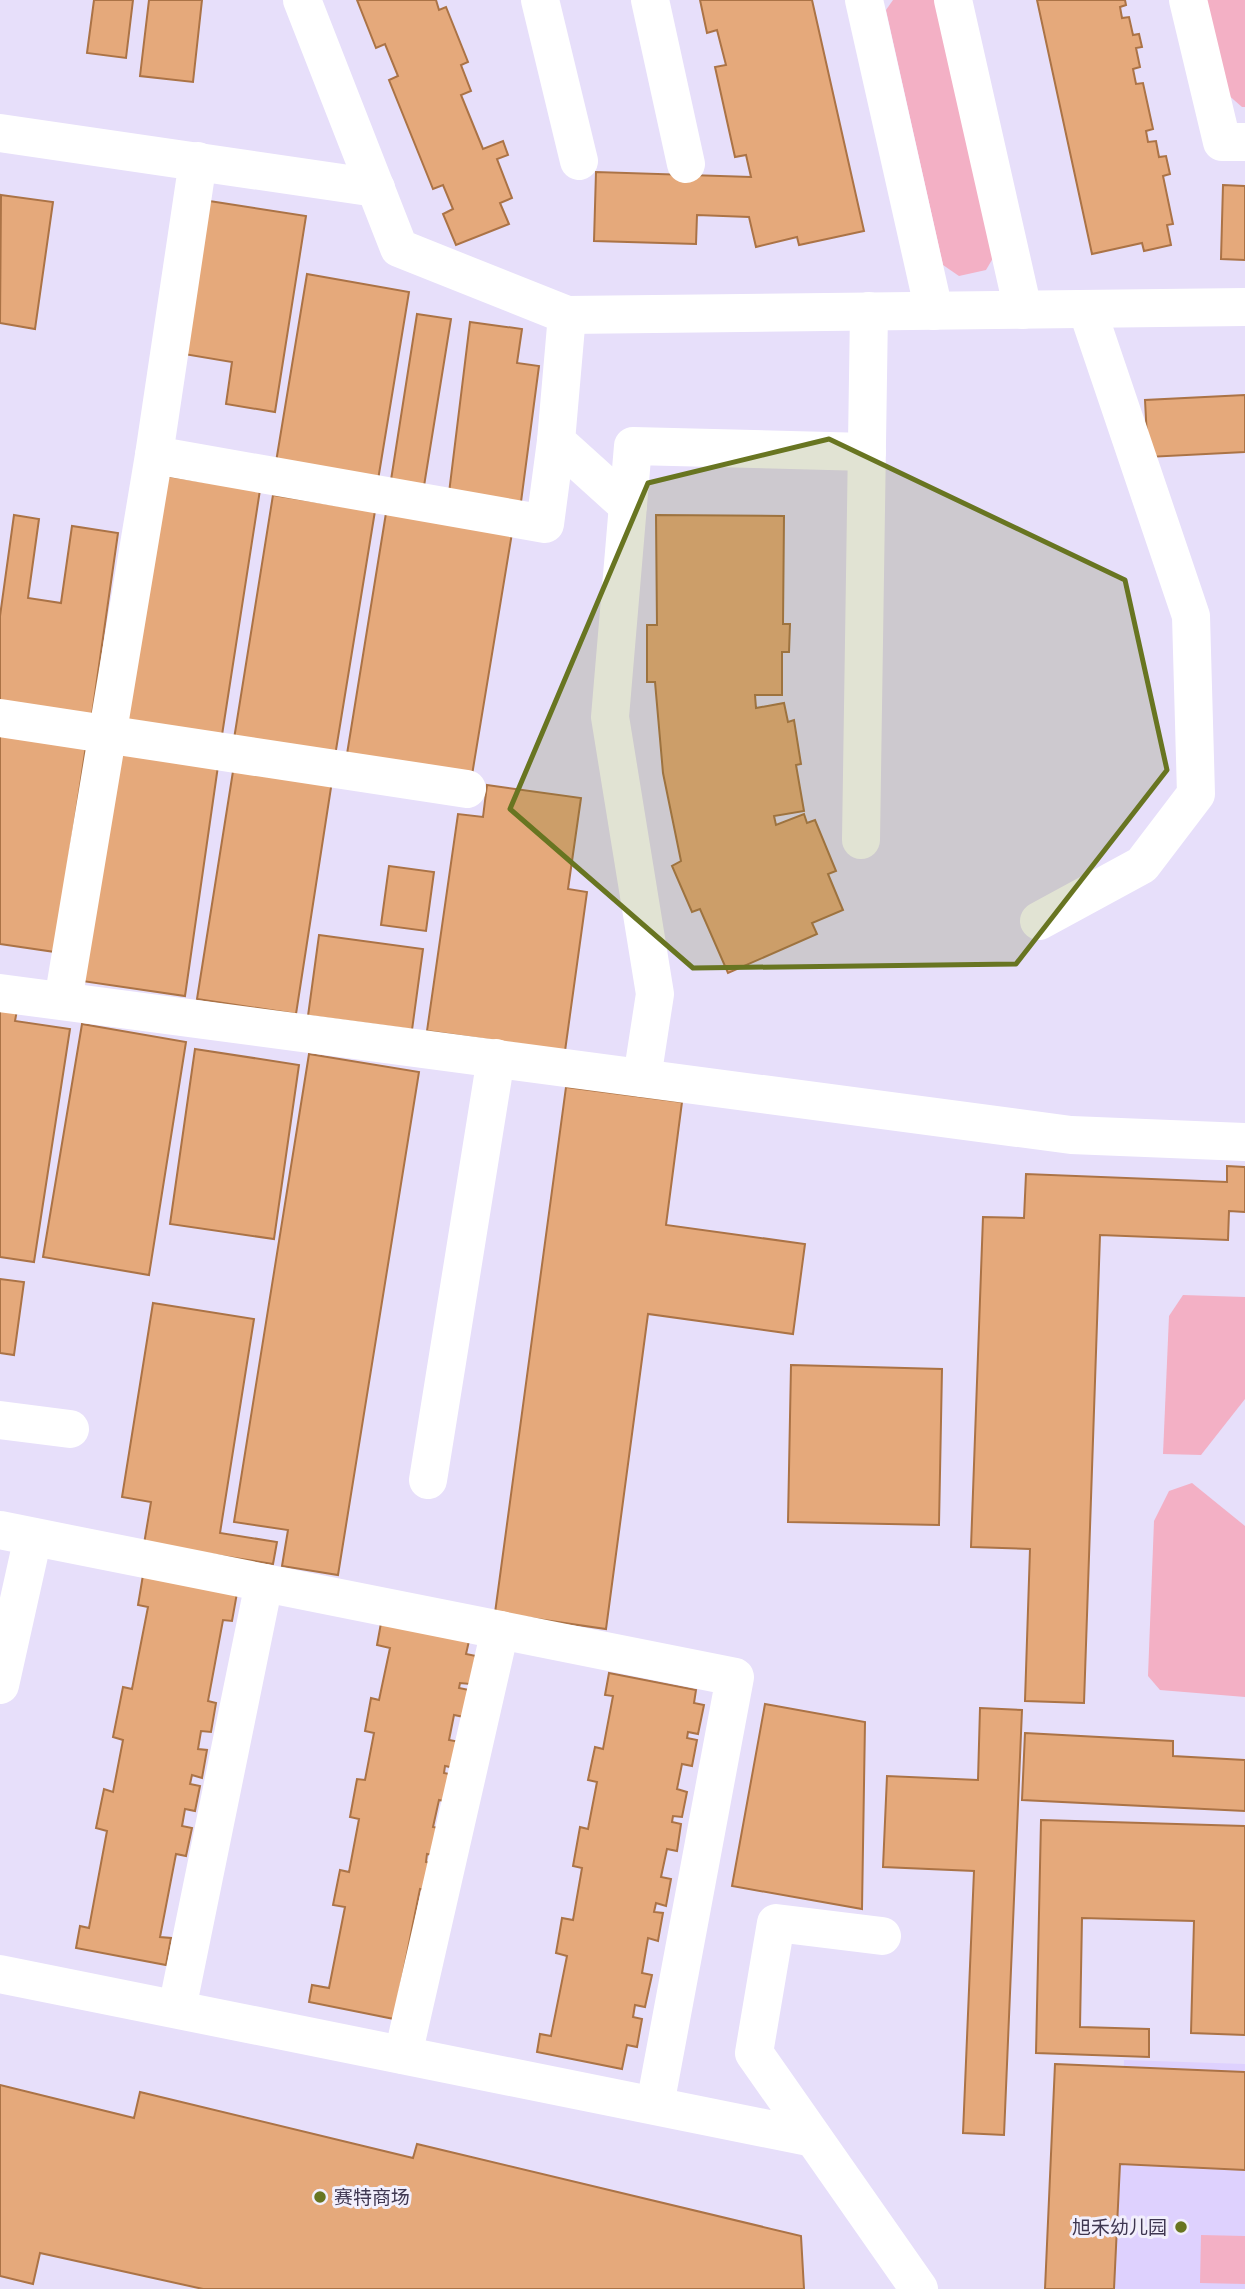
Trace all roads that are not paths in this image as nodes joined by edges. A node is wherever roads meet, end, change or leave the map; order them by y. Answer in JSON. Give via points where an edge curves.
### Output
{"nodes":[{"id":1,"x":302,"y":0,"type":"edge"},
{"id":2,"x":540,"y":0,"type":"edge"},
{"id":3,"x":650,"y":0,"type":"edge"},
{"id":4,"x":864,"y":0,"type":"edge"},
{"id":5,"x":953,"y":0,"type":"edge"},
{"id":6,"x":1188,"y":0,"type":"edge"},
{"id":7,"x":0,"y":133,"type":"edge"},
{"id":8,"x":1245,"y":142,"type":"edge"},
{"id":9,"x":198,"y":161,"type":"junction"},
{"id":10,"x":579,"y":161,"type":"dead end"},
{"id":11,"x":686,"y":164,"type":"dead end"},
{"id":12,"x":376,"y":188,"type":"junction"},
{"id":13,"x":1245,"y":307,"type":"edge"},
{"id":14,"x":1087,"y":309,"type":"junction"},
{"id":15,"x":934,"y":310,"type":"junction"},
{"id":16,"x":1023,"y":310,"type":"junction"},
{"id":17,"x":869,"y":311,"type":"junction"},
{"id":18,"x":566,"y":315,"type":"junction"},
{"id":19,"x":555,"y":441,"type":"junction"},
{"id":20,"x":867,"y":453,"type":"junction"},
{"id":21,"x":154,"y":455,"type":"junction"},
{"id":22,"x":628,"y":506,"type":"junction"},
{"id":23,"x":0,"y":718,"type":"edge"},
{"id":24,"x":108,"y":734,"type":"junction"},
{"id":25,"x":467,"y":789,"type":"dead end"},
{"id":26,"x":861,"y":840,"type":"dead end"},
{"id":27,"x":1039,"y":921,"type":"dead end"},
{"id":28,"x":0,"y":993,"type":"edge"},
{"id":29,"x":63,"y":1001,"type":"junction"},
{"id":30,"x":496,"y":1058,"type":"junction"},
{"id":31,"x":642,"y":1078,"type":"junction"},
{"id":32,"x":1245,"y":1142,"type":"edge"},
{"id":33,"x":0,"y":1420,"type":"edge"},
{"id":34,"x":70,"y":1429,"type":"dead end"},
{"id":35,"x":428,"y":1480,"type":"dead end"},
{"id":36,"x":16,"y":1533,"type":"edge"},
{"id":37,"x":264,"y":1583,"type":"junction"},
{"id":38,"x":500,"y":1630,"type":"junction"},
{"id":39,"x":0,"y":1685,"type":"edge"},
{"id":40,"x":881,"y":1936,"type":"dead end"},
{"id":41,"x":0,"y":1973,"type":"edge"},
{"id":42,"x":177,"y":2009,"type":"junction"},
{"id":43,"x":403,"y":2055,"type":"junction"},
{"id":44,"x":655,"y":2105,"type":"junction"},
{"id":45,"x":814,"y":2138,"type":"junction"},
{"id":46,"x":892,"y":2250,"type":"junction"},
{"id":47,"x":890,"y":2289,"type":"edge"},
{"id":48,"x":919,"y":2289,"type":"edge"}],
"edges":[{"from":1,"to":12,"type":"lane"},
{"from":2,"to":10,"type":"lane"},
{"from":3,"to":11,"type":"lane"},
{"from":4,"to":15,"type":"lane"},
{"from":5,"to":16,"type":"lane"},
{"from":6,"to":8,"type":"lane","via":[[1222,142]]},
{"from":7,"to":9,"type":"lane"},
{"from":9,"to":12,"type":"lane"},
{"from":9,"to":21,"type":"lane"},
{"from":12,"to":18,"type":"lane","via":[[399,248]]},
{"from":13,"to":14,"type":"lane"},
{"from":14,"to":16,"type":"lane"},
{"from":14,"to":27,"type":"lane","via":[[1191,616],[1196,794],[1142,865]]},
{"from":15,"to":16,"type":"lane"},
{"from":15,"to":17,"type":"lane"},
{"from":17,"to":18,"type":"lane"},
{"from":17,"to":20,"type":"lane"},
{"from":18,"to":19,"type":"lane"},
{"from":19,"to":21,"type":"lane","via":[[545,524]]},
{"from":19,"to":22,"type":"lane"},
{"from":20,"to":22,"type":"lane","via":[[633,446]]},
{"from":20,"to":26,"type":"lane"},
{"from":21,"to":24,"type":"lane"},
{"from":22,"to":31,"type":"lane","via":[[610,717],[655,994]]},
{"from":23,"to":24,"type":"lane"},
{"from":24,"to":25,"type":"lane"},
{"from":24,"to":29,"type":"lane"},
{"from":28,"to":29,"type":"lane"},
{"from":29,"to":30,"type":"lane"},
{"from":30,"to":31,"type":"lane"},
{"from":30,"to":35,"type":"lane"},
{"from":31,"to":32,"type":"lane","via":[[1071,1135]]},
{"from":33,"to":34,"type":"lane"},
{"from":36,"to":37,"type":"lane"},
{"from":36,"to":39,"type":"lane"},
{"from":37,"to":38,"type":"lane"},
{"from":37,"to":42,"type":"lane"},
{"from":38,"to":43,"type":"lane"},
{"from":38,"to":44,"type":"lane","via":[[735,1677]]},
{"from":40,"to":45,"type":"lane","via":[[776,1923],[754,2053]]},
{"from":41,"to":42,"type":"lane"},
{"from":42,"to":43,"type":"lane"},
{"from":43,"to":44,"type":"lane"},
{"from":44,"to":45,"type":"lane"},
{"from":45,"to":46,"type":"lane"},
{"from":46,"to":47,"type":"lane"},
{"from":46,"to":48,"type":"lane"}]}
